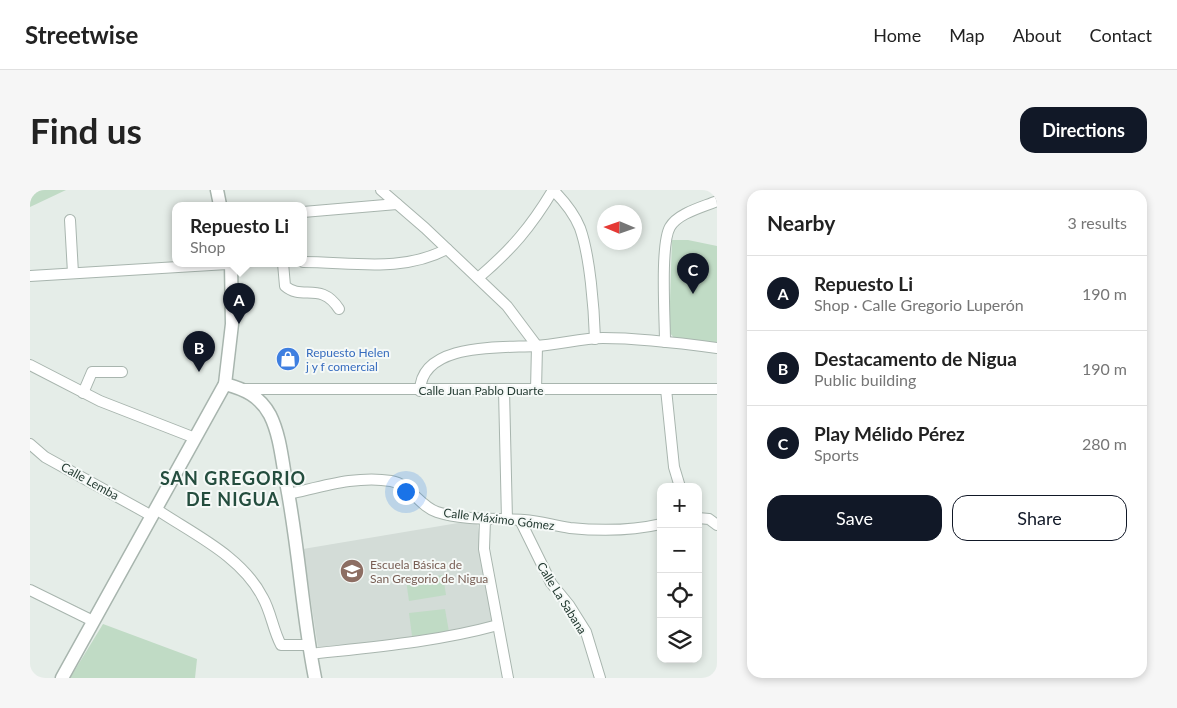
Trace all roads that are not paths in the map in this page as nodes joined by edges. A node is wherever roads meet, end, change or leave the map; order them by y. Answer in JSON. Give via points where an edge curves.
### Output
{"nodes":[{"id":1,"x":381,"y":190,"type":"edge"},
{"id":2,"x":553,"y":190,"type":"edge"},
{"id":3,"x":717,"y":201,"type":"edge"},
{"id":4,"x":397,"y":204,"type":"junction"},
{"id":5,"x":307,"y":212,"type":"edge"},
{"id":6,"x":70,"y":220,"type":"dead end"},
{"id":7,"x":447,"y":249,"type":"junction"},
{"id":8,"x":307,"y":262,"type":"edge"},
{"id":9,"x":172,"y":267,"type":"edge"},
{"id":10,"x":236,"y":267,"type":"edge"},
{"id":11,"x":283,"y":267,"type":"edge"},
{"id":12,"x":74,"y":273,"type":"junction"},
{"id":13,"x":30,"y":276,"type":"edge"},
{"id":14,"x":478,"y":278,"type":"junction"},
{"id":15,"x":339,"y":309,"type":"dead end"},
{"id":16,"x":595,"y":339,"type":"junction"},
{"id":17,"x":665,"y":342,"type":"junction"},
{"id":18,"x":537,"y":346,"type":"junction"},
{"id":19,"x":717,"y":348,"type":"edge"},
{"id":20,"x":30,"y":366,"type":"edge"},
{"id":21,"x":122,"y":372,"type":"dead end"},
{"id":22,"x":225,"y":384,"type":"junction"},
{"id":23,"x":245,"y":389,"type":"junction"},
{"id":24,"x":666,"y":389,"type":"junction"},
{"id":25,"x":717,"y":389,"type":"edge"},
{"id":26,"x":420,"y":390,"type":"junction"},
{"id":27,"x":504,"y":390,"type":"junction"},
{"id":28,"x":536,"y":390,"type":"junction"},
{"id":29,"x":84,"y":392,"type":"junction"},
{"id":30,"x":195,"y":438,"type":"junction"},
{"id":31,"x":30,"y":444,"type":"edge"},
{"id":32,"x":679,"y":483,"type":"edge"},
{"id":33,"x":289,"y":494,"type":"junction"},
{"id":34,"x":154,"y":513,"type":"junction"},
{"id":35,"x":485,"y":519,"type":"junction"},
{"id":36,"x":702,"y":519,"type":"edge"},
{"id":37,"x":507,"y":520,"type":"junction"},
{"id":38,"x":520,"y":520,"type":"junction"},
{"id":39,"x":657,"y":525,"type":"edge"},
{"id":40,"x":717,"y":525,"type":"edge"},
{"id":41,"x":30,"y":590,"type":"edge"},
{"id":42,"x":93,"y":621,"type":"junction"},
{"id":43,"x":498,"y":625,"type":"junction"},
{"id":44,"x":310,"y":649,"type":"junction"},
{"id":45,"x":62,"y":678,"type":"edge"},
{"id":46,"x":315,"y":678,"type":"edge"},
{"id":47,"x":508,"y":678,"type":"edge"},
{"id":48,"x":600,"y":678,"type":"edge"}],
"edges":[{"from":1,"to":4,"type":"street"},
{"from":2,"to":14,"type":"street","via":[[536,218],[509,251]]},
{"from":2,"to":16,"type":"street","via":[[569,207],[580,228],[594,309]]},
{"from":3,"to":17,"type":"street","via":[[678,219],[670,227],[666,247]]},
{"from":4,"to":5,"type":"street"},
{"from":4,"to":7,"type":"street"},
{"from":6,"to":12,"type":"street"},
{"from":7,"to":8,"type":"street","via":[[430,259],[413,263]]},
{"from":7,"to":14,"type":"street"},
{"from":9,"to":12,"type":"street"},
{"from":10,"to":22,"type":"street"},
{"from":11,"to":15,"type":"street","via":[[285,286],[291,291],[320,293],[332,298]]},
{"from":12,"to":13,"type":"street"},
{"from":14,"to":18,"type":"street","via":[[507,306]]},
{"from":16,"to":17,"type":"street"},
{"from":16,"to":18,"type":"street"},
{"from":17,"to":19,"type":"street"},
{"from":18,"to":26,"type":"street","via":[[465,349],[426,369]]},
{"from":18,"to":28,"type":"street"},
{"from":20,"to":29,"type":"street"},
{"from":21,"to":29,"type":"street","via":[[92,372]]},
{"from":22,"to":23,"type":"street"},
{"from":22,"to":30,"type":"street"},
{"from":23,"to":26,"type":"street","name":"Calle Juan Pablo Duarte"},
{"from":23,"to":33,"type":"street","via":[[270,414],[278,436]]},
{"from":24,"to":25,"type":"street","name":"Calle Juan Pablo Duarte"},
{"from":24,"to":28,"type":"street","name":"Calle Juan Pablo Duarte"},
{"from":24,"to":32,"type":"street","via":[[674,467]]},
{"from":26,"to":27,"type":"street","name":"Calle Juan Pablo Duarte"},
{"from":27,"to":28,"type":"street","name":"Calle Juan Pablo Duarte"},
{"from":27,"to":37,"type":"street"},
{"from":29,"to":30,"type":"street"},
{"from":30,"to":34,"type":"street"},
{"from":31,"to":34,"type":"street","name":"Calle Lemba","via":[[46,457]]},
{"from":33,"to":35,"type":"street","name":"Calle Máximo Gómez","via":[[340,482],[391,481],[406,488],[429,509]]},
{"from":33,"to":44,"type":"street"},
{"from":34,"to":42,"type":"street"},
{"from":34,"to":44,"type":"street","name":"Calle Lemba","via":[[232,559],[263,597],[280,644]]},
{"from":35,"to":37,"type":"street","name":"Calle Máximo Gómez"},
{"from":35,"to":43,"type":"street","via":[[484,548]]},
{"from":36,"to":40,"type":"street"},
{"from":37,"to":38,"type":"street","name":"Calle Máximo Gómez"},
{"from":38,"to":39,"type":"street","name":"Calle Máximo Gómez","via":[[569,528],[614,530]]},
{"from":38,"to":48,"type":"street","name":"Calle La Sabana","via":[[551,583],[586,632]]},
{"from":41,"to":42,"type":"street"},
{"from":42,"to":45,"type":"street"},
{"from":43,"to":44,"type":"street","via":[[459,636],[407,644]]},
{"from":43,"to":47,"type":"street"},
{"from":44,"to":46,"type":"street"}]}
